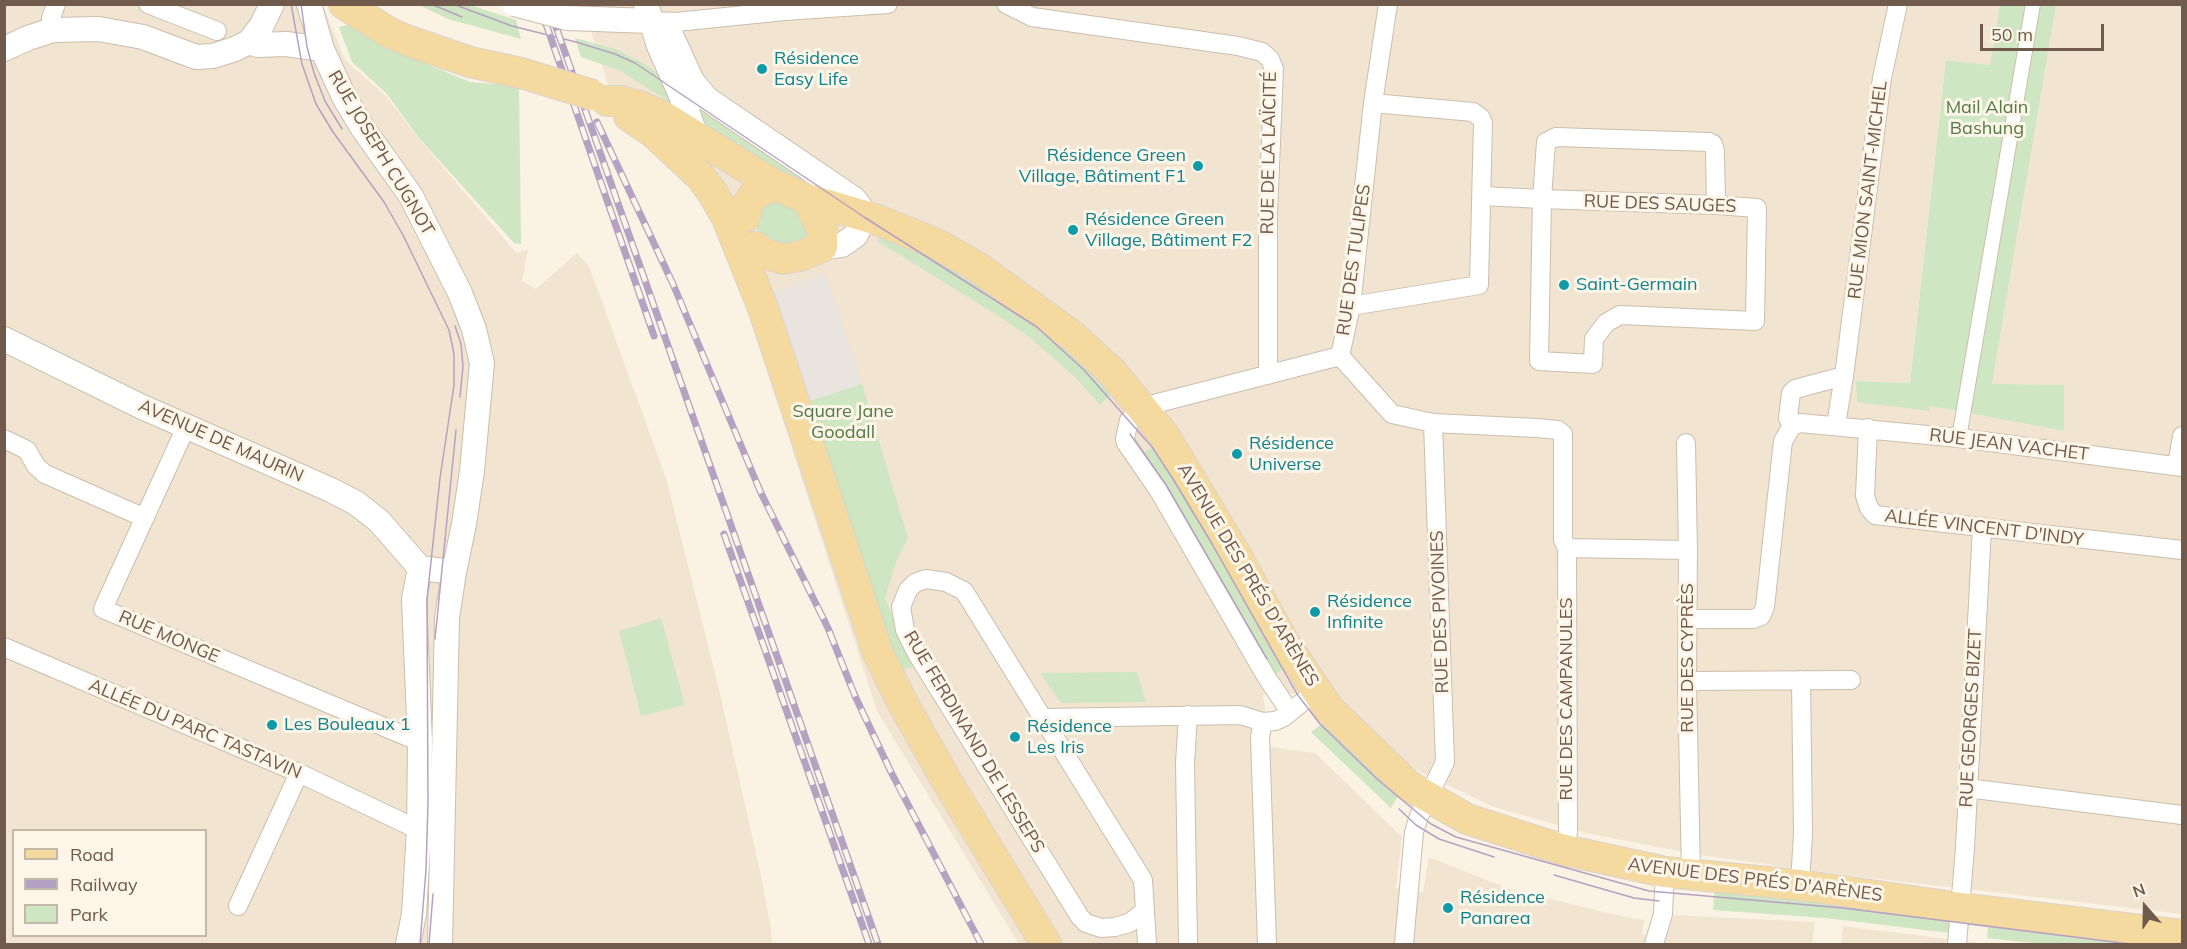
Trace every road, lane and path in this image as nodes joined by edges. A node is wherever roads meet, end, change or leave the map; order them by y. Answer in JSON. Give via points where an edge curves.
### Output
{"nodes":[{"id":1,"x":56,"y":4,"type":"edge"},
{"id":2,"x":148,"y":4,"type":"edge"},
{"id":3,"x":272,"y":4,"type":"edge"},
{"id":4,"x":309,"y":4,"type":"edge"},
{"id":5,"x":514,"y":4,"type":"edge"},
{"id":6,"x":888,"y":4,"type":"edge"},
{"id":7,"x":1006,"y":4,"type":"edge"},
{"id":8,"x":1388,"y":4,"type":"edge"},
{"id":9,"x":1898,"y":4,"type":"edge"},
{"id":10,"x":2033,"y":4,"type":"edge"},
{"id":11,"x":345,"y":6,"type":"edge"},
{"id":12,"x":649,"y":13,"type":"edge"},
{"id":13,"x":53,"y":30,"type":"junction"},
{"id":14,"x":217,"y":31,"type":"dead end"},
{"id":15,"x":249,"y":42,"type":"junction"},
{"id":16,"x":4,"y":49,"type":"edge"},
{"id":17,"x":322,"y":49,"type":"junction"},
{"id":18,"x":600,"y":98,"type":"junction"},
{"id":19,"x":1373,"y":103,"type":"junction"},
{"id":20,"x":694,"y":134,"type":"junction"},
{"id":21,"x":776,"y":185,"type":"junction"},
{"id":22,"x":1482,"y":196,"type":"junction"},
{"id":23,"x":807,"y":199,"type":"junction"},
{"id":24,"x":1542,"y":199,"type":"junction"},
{"id":25,"x":1716,"y":205,"type":"junction"},
{"id":26,"x":745,"y":217,"type":"junction"},
{"id":27,"x":864,"y":217,"type":"junction"},
{"id":28,"x":756,"y":247,"type":"junction"},
{"id":29,"x":822,"y":247,"type":"junction"},
{"id":30,"x":1351,"y":306,"type":"junction"},
{"id":31,"x":763,"y":308,"type":"junction"},
{"id":32,"x":4,"y":339,"type":"edge"},
{"id":33,"x":1340,"y":356,"type":"junction"},
{"id":34,"x":1268,"y":375,"type":"junction"},
{"id":35,"x":1844,"y":376,"type":"junction"},
{"id":36,"x":1143,"y":409,"type":"junction"},
{"id":37,"x":1433,"y":423,"type":"junction"},
{"id":38,"x":1836,"y":425,"type":"junction"},
{"id":39,"x":1792,"y":426,"type":"junction"},
{"id":40,"x":186,"y":427,"type":"junction"},
{"id":41,"x":1868,"y":428,"type":"junction"},
{"id":42,"x":2182,"y":436,"type":"edge"},
{"id":43,"x":1959,"y":438,"type":"junction"},
{"id":44,"x":4,"y":439,"type":"edge"},
{"id":45,"x":1686,"y":443,"type":"dead end"},
{"id":46,"x":2180,"y":467,"type":"edge"},
{"id":47,"x":145,"y":518,"type":"junction"},
{"id":48,"x":1982,"y":528,"type":"junction"},
{"id":49,"x":1567,"y":548,"type":"junction"},
{"id":50,"x":1688,"y":550,"type":"junction"},
{"id":51,"x":2182,"y":550,"type":"edge"},
{"id":52,"x":420,"y":568,"type":"junction"},
{"id":53,"x":454,"y":572,"type":"junction"},
{"id":54,"x":1687,"y":619,"type":"junction"},
{"id":55,"x":4,"y":647,"type":"edge"},
{"id":56,"x":1851,"y":680,"type":"dead end"},
{"id":57,"x":1687,"y":681,"type":"junction"},
{"id":58,"x":1801,"y":681,"type":"junction"},
{"id":59,"x":1316,"y":692,"type":"junction"},
{"id":60,"x":1290,"y":712,"type":"junction"},
{"id":61,"x":1188,"y":715,"type":"junction"},
{"id":62,"x":1043,"y":718,"type":"junction"},
{"id":63,"x":1263,"y":722,"type":"junction"},
{"id":64,"x":420,"y":742,"type":"junction"},
{"id":65,"x":299,"y":773,"type":"junction"},
{"id":66,"x":1967,"y":788,"type":"junction"},
{"id":67,"x":1428,"y":797,"type":"junction"},
{"id":68,"x":420,"y":798,"type":"junction"},
{"id":69,"x":385,"y":813,"type":"junction"},
{"id":70,"x":2182,"y":815,"type":"edge"},
{"id":71,"x":419,"y":830,"type":"junction"},
{"id":72,"x":1564,"y":850,"type":"junction"},
{"id":73,"x":1678,"y":873,"type":"junction"},
{"id":74,"x":1800,"y":885,"type":"junction"},
{"id":75,"x":238,"y":906,"type":"dead end"},
{"id":76,"x":1961,"y":908,"type":"junction"},
{"id":77,"x":1145,"y":911,"type":"junction"},
{"id":78,"x":2182,"y":935,"type":"edge"},
{"id":79,"x":408,"y":945,"type":"edge"},
{"id":80,"x":440,"y":945,"type":"edge"},
{"id":81,"x":1046,"y":945,"type":"edge"},
{"id":82,"x":1147,"y":945,"type":"edge"},
{"id":83,"x":1188,"y":945,"type":"edge"},
{"id":84,"x":1267,"y":945,"type":"edge"},
{"id":85,"x":1404,"y":945,"type":"edge"},
{"id":86,"x":1654,"y":945,"type":"edge"},
{"id":87,"x":1957,"y":945,"type":"edge"}],
"edges":[{"from":1,"to":13,"type":"street","via":[[51,18]]},
{"from":2,"to":14,"type":"street"},
{"from":3,"to":15,"type":"street"},
{"from":4,"to":17,"type":"street"},
{"from":5,"to":12,"type":"street","bridge":true,"via":[[567,18]]},
{"from":6,"to":12,"type":"street","via":[[676,22]]},
{"from":7,"to":34,"type":"street","name":"RUE DE LA LAÏCITÉ","via":[[1032,17],[1239,46],[1262,52],[1270,59],[1274,69],[1268,214]]},
{"from":8,"to":19,"type":"street","name":"RUE DES TULIPES"},
{"from":9,"to":35,"type":"street","name":"RUE MION SAINT-MICHEL","via":[[1882,78]]},
{"from":10,"to":43,"type":"street"},
{"from":11,"to":18,"type":"main road","bridge":true,"via":[[406,40]]},
{"from":12,"to":20,"type":"street"},
{"from":12,"to":27,"type":"street","via":[[670,33],[699,91],[854,199]]},
{"from":13,"to":15,"type":"street","via":[[119,32],[196,57],[219,54]]},
{"from":13,"to":16,"type":"street"},
{"from":15,"to":17,"type":"street","name":"RUE JOSEPH CUGNOT"},
{"from":17,"to":53,"type":"street","name":"RUE JOSEPH CUGNOT","via":[[350,107],[411,196],[474,329],[482,363],[472,471]]},
{"from":18,"to":20,"type":"main road","name":"AVENUE DES PRÉS D'ARÈNES","via":[[639,106]]},
{"from":18,"to":31,"type":"main road","via":[[654,133],[706,184],[727,218]]},
{"from":19,"to":22,"type":"street","via":[[1478,114],[1484,123]]},
{"from":19,"to":30,"type":"street","name":"RUE DES TULIPES"},
{"from":20,"to":21,"type":"main road","name":"AVENUE DES PRÉS D'ARÈNES"},
{"from":20,"to":26,"type":"main road"},
{"from":21,"to":23,"type":"main road","name":"AVENUE DES PRÉS D'ARÈNES"},
{"from":21,"to":26,"type":"main road","via":[[754,195]]},
{"from":22,"to":24,"type":"street","name":"RUE DES SAUGES"},
{"from":22,"to":30,"type":"street","via":[[1479,285]]},
{"from":23,"to":27,"type":"main road","name":"AVENUE DES PRÉS D'ARÈNES"},
{"from":23,"to":29,"type":"main road","via":[[822,229]]},
{"from":24,"to":25,"type":"street","name":"RUE DES SAUGES"},
{"from":24,"to":25,"type":"street","via":[[1544,145],[1550,138],[1703,142],[1713,144],[1715,151]]},
{"from":24,"to":25,"type":"street","name":"RUE DES SAUGES","via":[[1539,361],[1593,364],[1594,339],[1606,322],[1620,315],[1755,321],[1756,208]]},
{"from":26,"to":28,"type":"main road"},
{"from":27,"to":29,"type":"street","via":[[856,235],[842,245]]},
{"from":27,"to":36,"type":"main road","name":"AVENUE DES PRÉS D'ARÈNES","via":[[939,245],[979,268],[1074,337],[1112,372]]},
{"from":28,"to":29,"type":"main road","via":[[783,259]]},
{"from":28,"to":31,"type":"main road"},
{"from":30,"to":33,"type":"street","name":"RUE DES TULIPES"},
{"from":31,"to":81,"type":"main road","via":[[878,653],[902,702]]},
{"from":32,"to":40,"type":"street","name":"AVENUE DE MAURIN"},
{"from":33,"to":34,"type":"street","name":"RUE DES TULIPES"},
{"from":33,"to":37,"type":"street","name":"RUE DES CAMPANULES","via":[[1392,414]]},
{"from":34,"to":36,"type":"street","name":"RUE DES TULIPES"},
{"from":35,"to":38,"type":"street","name":"RUE MION SAINT-MICHEL"},
{"from":35,"to":39,"type":"street","via":[[1795,389],[1788,418]]},
{"from":36,"to":59,"type":"main road","name":"AVENUE DES PRÉS D'ARÈNES","via":[[1164,435]]},
{"from":36,"to":60,"type":"street","name":"AVENUE DES PRÉS D'ARÈNES","via":[[1129,420],[1126,443],[1159,491]]},
{"from":37,"to":49,"type":"street","name":"RUE DES CAMPANULES","via":[[1558,430],[1563,434],[1571,442],[1563,540]]},
{"from":37,"to":67,"type":"street","name":"RUE DES PIVOINES","via":[[1445,762]]},
{"from":38,"to":39,"type":"street"},
{"from":38,"to":41,"type":"street","name":"RUE JEAN VACHET"},
{"from":39,"to":54,"type":"street","via":[[1783,441],[1761,616]]},
{"from":40,"to":47,"type":"street","name":"RUE MONGE"},
{"from":40,"to":52,"type":"street","name":"AVENUE DE MAURIN","via":[[356,503],[379,521]]},
{"from":41,"to":43,"type":"street","name":"RUE JEAN VACHET"},
{"from":41,"to":48,"type":"street","name":"ALLÉE VINCENT D'INDY","via":[[1865,496],[1875,515]]},
{"from":42,"to":46,"type":"street"},
{"from":43,"to":46,"type":"street","name":"RUE JEAN VACHET"},
{"from":44,"to":47,"type":"street","via":[[27,450],[45,474]]},
{"from":45,"to":50,"type":"street","name":"RUE DES CYPRÈS"},
{"from":47,"to":64,"type":"street","name":"RUE MONGE","via":[[103,609]]},
{"from":48,"to":51,"type":"street","name":"ALLÉE VINCENT D'INDY"},
{"from":48,"to":66,"type":"street","name":"RUE GEORGES BIZET"},
{"from":49,"to":50,"type":"street"},
{"from":49,"to":72,"type":"street","name":"RUE DES CAMPANULES","via":[[1568,832]]},
{"from":50,"to":54,"type":"street","name":"RUE DES CYPRÈS"},
{"from":52,"to":53,"type":"street"},
{"from":52,"to":64,"type":"street","via":[[414,599]]},
{"from":53,"to":80,"type":"street","via":[[447,618]]},
{"from":54,"to":57,"type":"street","name":"RUE DES CYPRÈS"},
{"from":55,"to":65,"type":"street","name":"ALLÉE DU PARC TASTAVIN"},
{"from":56,"to":58,"type":"street"},
{"from":57,"to":58,"type":"street"},
{"from":57,"to":73,"type":"street","name":"RUE DES CYPRÈS"},
{"from":58,"to":74,"type":"street"},
{"from":59,"to":60,"type":"street"},
{"from":59,"to":67,"type":"main road","name":"AVENUE DES PRÉS D'ARÈNES","via":[[1337,718],[1409,786]]},
{"from":60,"to":63,"type":"street","via":[[1275,721]]},
{"from":61,"to":62,"type":"street"},
{"from":61,"to":63,"type":"street","via":[[1240,715]]},
{"from":61,"to":83,"type":"street"},
{"from":62,"to":77,"type":"street","name":"RUE FERDINAND DE LESSEPS","via":[[1143,880]]},
{"from":62,"to":77,"type":"street","name":"RUE FERDINAND DE LESSEPS","via":[[964,591],[946,582],[926,579],[908,590],[901,613],[917,654],[1080,917],[1101,927],[1115,927],[1129,923]]},
{"from":63,"to":84,"type":"street","via":[[1260,737]]},
{"from":64,"to":68,"type":"street"},
{"from":65,"to":69,"type":"street","name":"ALLÉE DU PARC TASTAVIN"},
{"from":65,"to":75,"type":"street"},
{"from":66,"to":70,"type":"street"},
{"from":66,"to":76,"type":"street","name":"RUE GEORGES BIZET"},
{"from":67,"to":72,"type":"main road","name":"AVENUE DES PRÉS D'ARÈNES","via":[[1467,819]]},
{"from":67,"to":85,"type":"street","name":"RUE DES PIVOINES","via":[[1414,832]]},
{"from":68,"to":69,"type":"street","via":[[407,808]]},
{"from":68,"to":71,"type":"street"},
{"from":69,"to":71,"type":"street","name":"ALLÉE DU PARC TASTAVIN"},
{"from":71,"to":79,"type":"street","via":[[414,914]]},
{"from":72,"to":73,"type":"main road","name":"AVENUE DES PRÉS D'ARÈNES"},
{"from":73,"to":74,"type":"main road","name":"AVENUE DES PRÉS D'ARÈNES"},
{"from":73,"to":86,"type":"street","name":"RUE DES CYPRÈS"},
{"from":74,"to":76,"type":"main road","name":"AVENUE DES PRÉS D'ARÈNES"},
{"from":76,"to":78,"type":"main road","name":"AVENUE DES PRÉS D'ARÈNES"},
{"from":76,"to":87,"type":"street","name":"RUE GEORGES BIZET"},
{"from":77,"to":82,"type":"street","name":"RUE FERDINAND DE LESSEPS"}]}
